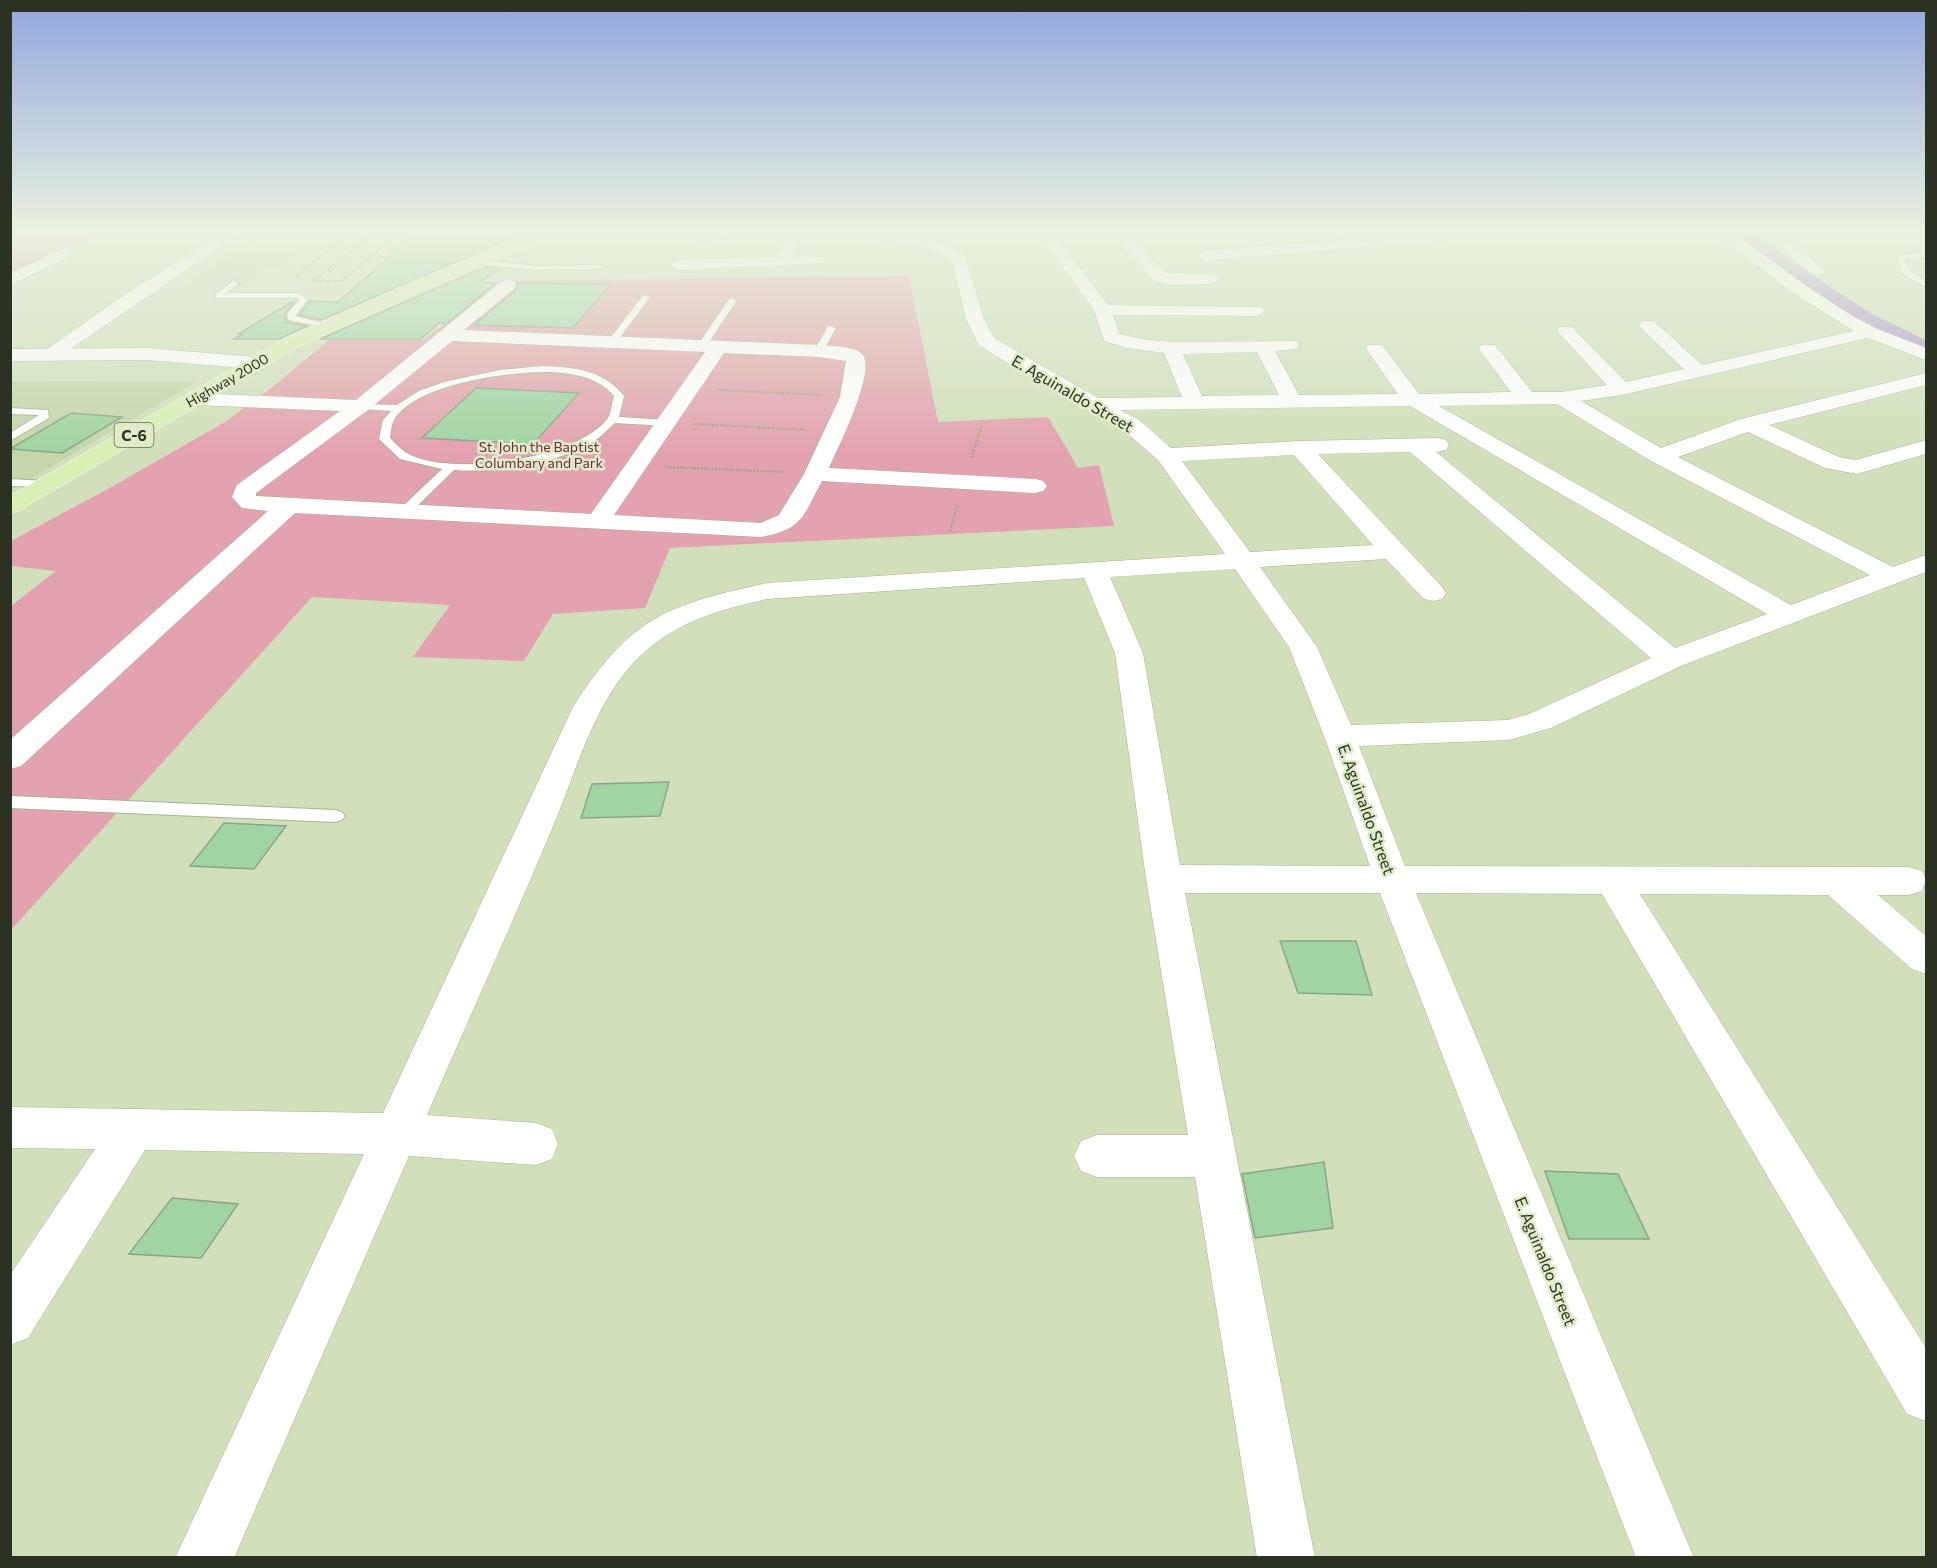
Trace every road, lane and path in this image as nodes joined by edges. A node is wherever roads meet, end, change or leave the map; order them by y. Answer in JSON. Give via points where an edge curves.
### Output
{"nodes":[{"id":1,"x":121,"y":305,"type":"edge"},
{"id":2,"x":299,"y":305,"type":"edge"},
{"id":3,"x":375,"y":305,"type":"edge"},
{"id":4,"x":484,"y":305,"type":"edge"},
{"id":5,"x":640,"y":305,"type":"edge"},
{"id":6,"x":730,"y":305,"type":"edge"},
{"id":7,"x":971,"y":305,"type":"edge"},
{"id":8,"x":1099,"y":305,"type":"edge"},
{"id":9,"x":1226,"y":305,"type":"edge"},
{"id":10,"x":1820,"y":305,"type":"edge"},
{"id":11,"x":1103,"y":310,"type":"junction"},
{"id":12,"x":1229,"y":311,"type":"junction"},
{"id":13,"x":1255,"y":311,"type":"dead end"},
{"id":14,"x":328,"y":325,"type":"junction"},
{"id":15,"x":1648,"y":325,"type":"dead end"},
{"id":16,"x":831,"y":328,"type":"dead end"},
{"id":17,"x":1566,"y":330,"type":"dead end"},
{"id":18,"x":448,"y":335,"type":"junction"},
{"id":19,"x":612,"y":342,"type":"junction"},
{"id":20,"x":1290,"y":345,"type":"dead end"},
{"id":21,"x":1862,"y":345,"type":"dead end"},
{"id":22,"x":710,"y":346,"type":"junction"},
{"id":23,"x":1263,"y":346,"type":"junction"},
{"id":24,"x":1171,"y":347,"type":"junction"},
{"id":25,"x":1375,"y":349,"type":"dead end"},
{"id":26,"x":1488,"y":349,"type":"dead end"},
{"id":27,"x":819,"y":351,"type":"junction"},
{"id":28,"x":1926,"y":354,"type":"edge"},
{"id":29,"x":50,"y":355,"type":"junction"},
{"id":30,"x":10,"y":356,"type":"edge"},
{"id":31,"x":256,"y":363,"type":"junction"},
{"id":32,"x":1894,"y":366,"type":"dead end"},
{"id":33,"x":1698,"y":372,"type":"junction"},
{"id":34,"x":1926,"y":379,"type":"edge"},
{"id":35,"x":688,"y":389,"type":"junction"},
{"id":36,"x":1622,"y":389,"type":"junction"},
{"id":37,"x":850,"y":397,"type":"junction"},
{"id":38,"x":1526,"y":398,"type":"junction"},
{"id":39,"x":1561,"y":398,"type":"junction"},
{"id":40,"x":195,"y":399,"type":"junction"},
{"id":41,"x":1412,"y":399,"type":"junction"},
{"id":42,"x":1292,"y":401,"type":"junction"},
{"id":43,"x":1195,"y":403,"type":"junction"},
{"id":44,"x":1094,"y":404,"type":"junction"},
{"id":45,"x":361,"y":406,"type":"junction"},
{"id":46,"x":399,"y":408,"type":"junction"},
{"id":47,"x":10,"y":411,"type":"edge"},
{"id":48,"x":614,"y":420,"type":"junction"},
{"id":49,"x":667,"y":423,"type":"junction"},
{"id":50,"x":1749,"y":424,"type":"junction"},
{"id":51,"x":835,"y":432,"type":"junction"},
{"id":52,"x":10,"y":438,"type":"edge"},
{"id":53,"x":1491,"y":444,"type":"junction"},
{"id":54,"x":1416,"y":446,"type":"junction"},
{"id":55,"x":1926,"y":447,"type":"edge"},
{"id":56,"x":1300,"y":448,"type":"junction"},
{"id":57,"x":1166,"y":455,"type":"junction"},
{"id":58,"x":1659,"y":456,"type":"junction"},
{"id":59,"x":637,"y":466,"type":"junction"},
{"id":60,"x":450,"y":468,"type":"junction"},
{"id":61,"x":815,"y":474,"type":"junction"},
{"id":62,"x":10,"y":482,"type":"edge"},
{"id":63,"x":47,"y":484,"type":"junction"},
{"id":64,"x":1035,"y":486,"type":"dead end"},
{"id":65,"x":289,"y":505,"type":"junction"},
{"id":66,"x":10,"y":506,"type":"edge"},
{"id":67,"x":405,"y":511,"type":"junction"},
{"id":68,"x":598,"y":521,"type":"junction"},
{"id":69,"x":1390,"y":551,"type":"junction"},
{"id":70,"x":1243,"y":561,"type":"junction"},
{"id":71,"x":1926,"y":563,"type":"edge"},
{"id":72,"x":1094,"y":570,"type":"junction"},
{"id":73,"x":1893,"y":577,"type":"junction"},
{"id":74,"x":1433,"y":593,"type":"dead end"},
{"id":75,"x":1791,"y":616,"type":"junction"},
{"id":76,"x":1671,"y":660,"type":"junction"},
{"id":77,"x":1340,"y":736,"type":"junction"},
{"id":78,"x":10,"y":758,"type":"edge"},
{"id":79,"x":10,"y":802,"type":"edge"},
{"id":80,"x":336,"y":816,"type":"dead end"},
{"id":81,"x":1392,"y":878,"type":"junction"},
{"id":82,"x":1164,"y":879,"type":"junction"},
{"id":83,"x":1612,"y":880,"type":"junction"},
{"id":84,"x":1837,"y":881,"type":"junction"},
{"id":85,"x":1909,"y":881,"type":"dead end"},
{"id":86,"x":1926,"y":958,"type":"edge"},
{"id":87,"x":10,"y":1127,"type":"edge"},
{"id":88,"x":134,"y":1128,"type":"junction"},
{"id":89,"x":397,"y":1134,"type":"junction"},
{"id":90,"x":536,"y":1144,"type":"dead end"},
{"id":91,"x":1097,"y":1156,"type":"dead end"},
{"id":92,"x":1212,"y":1156,"type":"junction"},
{"id":93,"x":10,"y":1320,"type":"edge"},
{"id":94,"x":1926,"y":1395,"type":"edge"},
{"id":95,"x":204,"y":1557,"type":"edge"},
{"id":96,"x":1286,"y":1557,"type":"edge"},
{"id":97,"x":1665,"y":1557,"type":"edge"}],
"edges":[{"from":1,"to":29,"type":"street"},
{"from":2,"to":14,"type":"lane","via":[[291,318]]},
{"from":3,"to":14,"type":"main road","name":"Highway 2000","number":"C-6"},
{"from":4,"to":18,"type":"street"},
{"from":5,"to":19,"type":"lane"},
{"from":6,"to":22,"type":"lane"},
{"from":7,"to":44,"type":"street","name":"E. Aguinaldo Street","via":[[986,341]]},
{"from":8,"to":11,"type":"street"},
{"from":9,"to":12,"type":"street"},
{"from":10,"to":28,"type":"street","via":[[1870,333]]},
{"from":11,"to":12,"type":"street"},
{"from":11,"to":24,"type":"street","via":[[1111,337],[1123,344]]},
{"from":12,"to":13,"type":"street"},
{"from":14,"to":31,"type":"main road","name":"Highway 2000","number":"C-6"},
{"from":15,"to":33,"type":"street"},
{"from":16,"to":27,"type":"lane"},
{"from":17,"to":36,"type":"street"},
{"from":18,"to":19,"type":"street"},
{"from":18,"to":45,"type":"street"},
{"from":19,"to":22,"type":"street"},
{"from":20,"to":23,"type":"street"},
{"from":21,"to":33,"type":"street","via":[[1831,342]]},
{"from":22,"to":27,"type":"street"},
{"from":22,"to":35,"type":"street"},
{"from":23,"to":24,"type":"street"},
{"from":23,"to":42,"type":"street"},
{"from":24,"to":43,"type":"street"},
{"from":25,"to":41,"type":"street"},
{"from":26,"to":38,"type":"street"},
{"from":27,"to":37,"type":"street","via":[[855,358]]},
{"from":29,"to":30,"type":"street"},
{"from":29,"to":31,"type":"street","via":[[147,354]]},
{"from":31,"to":40,"type":"main road","name":"Highway 2000","number":"C-6"},
{"from":32,"to":34,"type":"street"},
{"from":33,"to":36,"type":"street"},
{"from":34,"to":50,"type":"street"},
{"from":35,"to":37,"type":"path"},
{"from":35,"to":49,"type":"street"},
{"from":36,"to":39,"type":"street"},
{"from":37,"to":51,"type":"street"},
{"from":38,"to":39,"type":"street"},
{"from":38,"to":41,"type":"street"},
{"from":39,"to":58,"type":"street"},
{"from":40,"to":45,"type":"street"},
{"from":40,"to":63,"type":"main road","name":"Highway 2000","number":"C-6"},
{"from":41,"to":42,"type":"street"},
{"from":41,"to":53,"type":"street"},
{"from":42,"to":43,"type":"street"},
{"from":43,"to":44,"type":"street"},
{"from":44,"to":57,"type":"street","name":"E. Aguinaldo Street","via":[[1130,424]]},
{"from":45,"to":46,"type":"lane"},
{"from":45,"to":65,"type":"street","via":[[245,490],[244,497],[250,503]]},
{"from":46,"to":48,"type":"lane","via":[[423,393],[462,379],[542,369],[580,373],[608,384],[619,396],[619,411]]},
{"from":46,"to":60,"type":"lane","via":[[386,424],[384,439],[388,446],[418,463]]},
{"from":47,"to":52,"type":"lane","via":[[44,412],[44,418]]},
{"from":48,"to":49,"type":"lane"},
{"from":48,"to":60,"type":"lane","via":[[589,439],[549,456],[489,467]]},
{"from":49,"to":51,"type":"path"},
{"from":49,"to":59,"type":"street"},
{"from":50,"to":55,"type":"street","via":[[1845,466]]},
{"from":50,"to":58,"type":"street"},
{"from":51,"to":61,"type":"street"},
{"from":53,"to":54,"type":"street"},
{"from":53,"to":75,"type":"street"},
{"from":54,"to":56,"type":"street"},
{"from":54,"to":76,"type":"street"},
{"from":56,"to":57,"type":"street"},
{"from":56,"to":69,"type":"street"},
{"from":57,"to":70,"type":"street","name":"E. Aguinaldo Street"},
{"from":58,"to":73,"type":"street"},
{"from":59,"to":61,"type":"path"},
{"from":59,"to":68,"type":"street"},
{"from":60,"to":67,"type":"lane"},
{"from":61,"to":64,"type":"street"},
{"from":61,"to":68,"type":"street","via":[[788,520],[777,527],[761,530]]},
{"from":62,"to":63,"type":"lane"},
{"from":63,"to":66,"type":"main road","name":"Highway 2000","number":"C-6"},
{"from":65,"to":67,"type":"street"},
{"from":65,"to":78,"type":"street"},
{"from":67,"to":68,"type":"street"},
{"from":69,"to":70,"type":"street"},
{"from":69,"to":74,"type":"street"},
{"from":70,"to":72,"type":"street"},
{"from":70,"to":77,"type":"street","name":"E. Aguinaldo Street","via":[[1303,647]]},
{"from":71,"to":73,"type":"street"},
{"from":72,"to":82,"type":"street","via":[[1129,653]]},
{"from":72,"to":89,"type":"street","via":[[766,591],[675,617],[639,640],[614,666],[573,736]]},
{"from":73,"to":75,"type":"street"},
{"from":75,"to":76,"type":"street"},
{"from":76,"to":77,"type":"street","via":[[1540,722],[1509,730]]},
{"from":77,"to":81,"type":"street","name":"E. Aguinaldo Street"},
{"from":79,"to":80,"type":"lane"},
{"from":81,"to":82,"type":"street"},
{"from":81,"to":83,"type":"street"},
{"from":81,"to":97,"type":"street","name":"E. Aguinaldo Street"},
{"from":82,"to":92,"type":"street"},
{"from":83,"to":84,"type":"street"},
{"from":83,"to":94,"type":"street"},
{"from":84,"to":85,"type":"street"},
{"from":84,"to":86,"type":"street"},
{"from":87,"to":88,"type":"street"},
{"from":88,"to":89,"type":"street"},
{"from":88,"to":93,"type":"street"},
{"from":89,"to":90,"type":"street"},
{"from":89,"to":95,"type":"street"},
{"from":91,"to":92,"type":"street"},
{"from":92,"to":96,"type":"street"}]}
